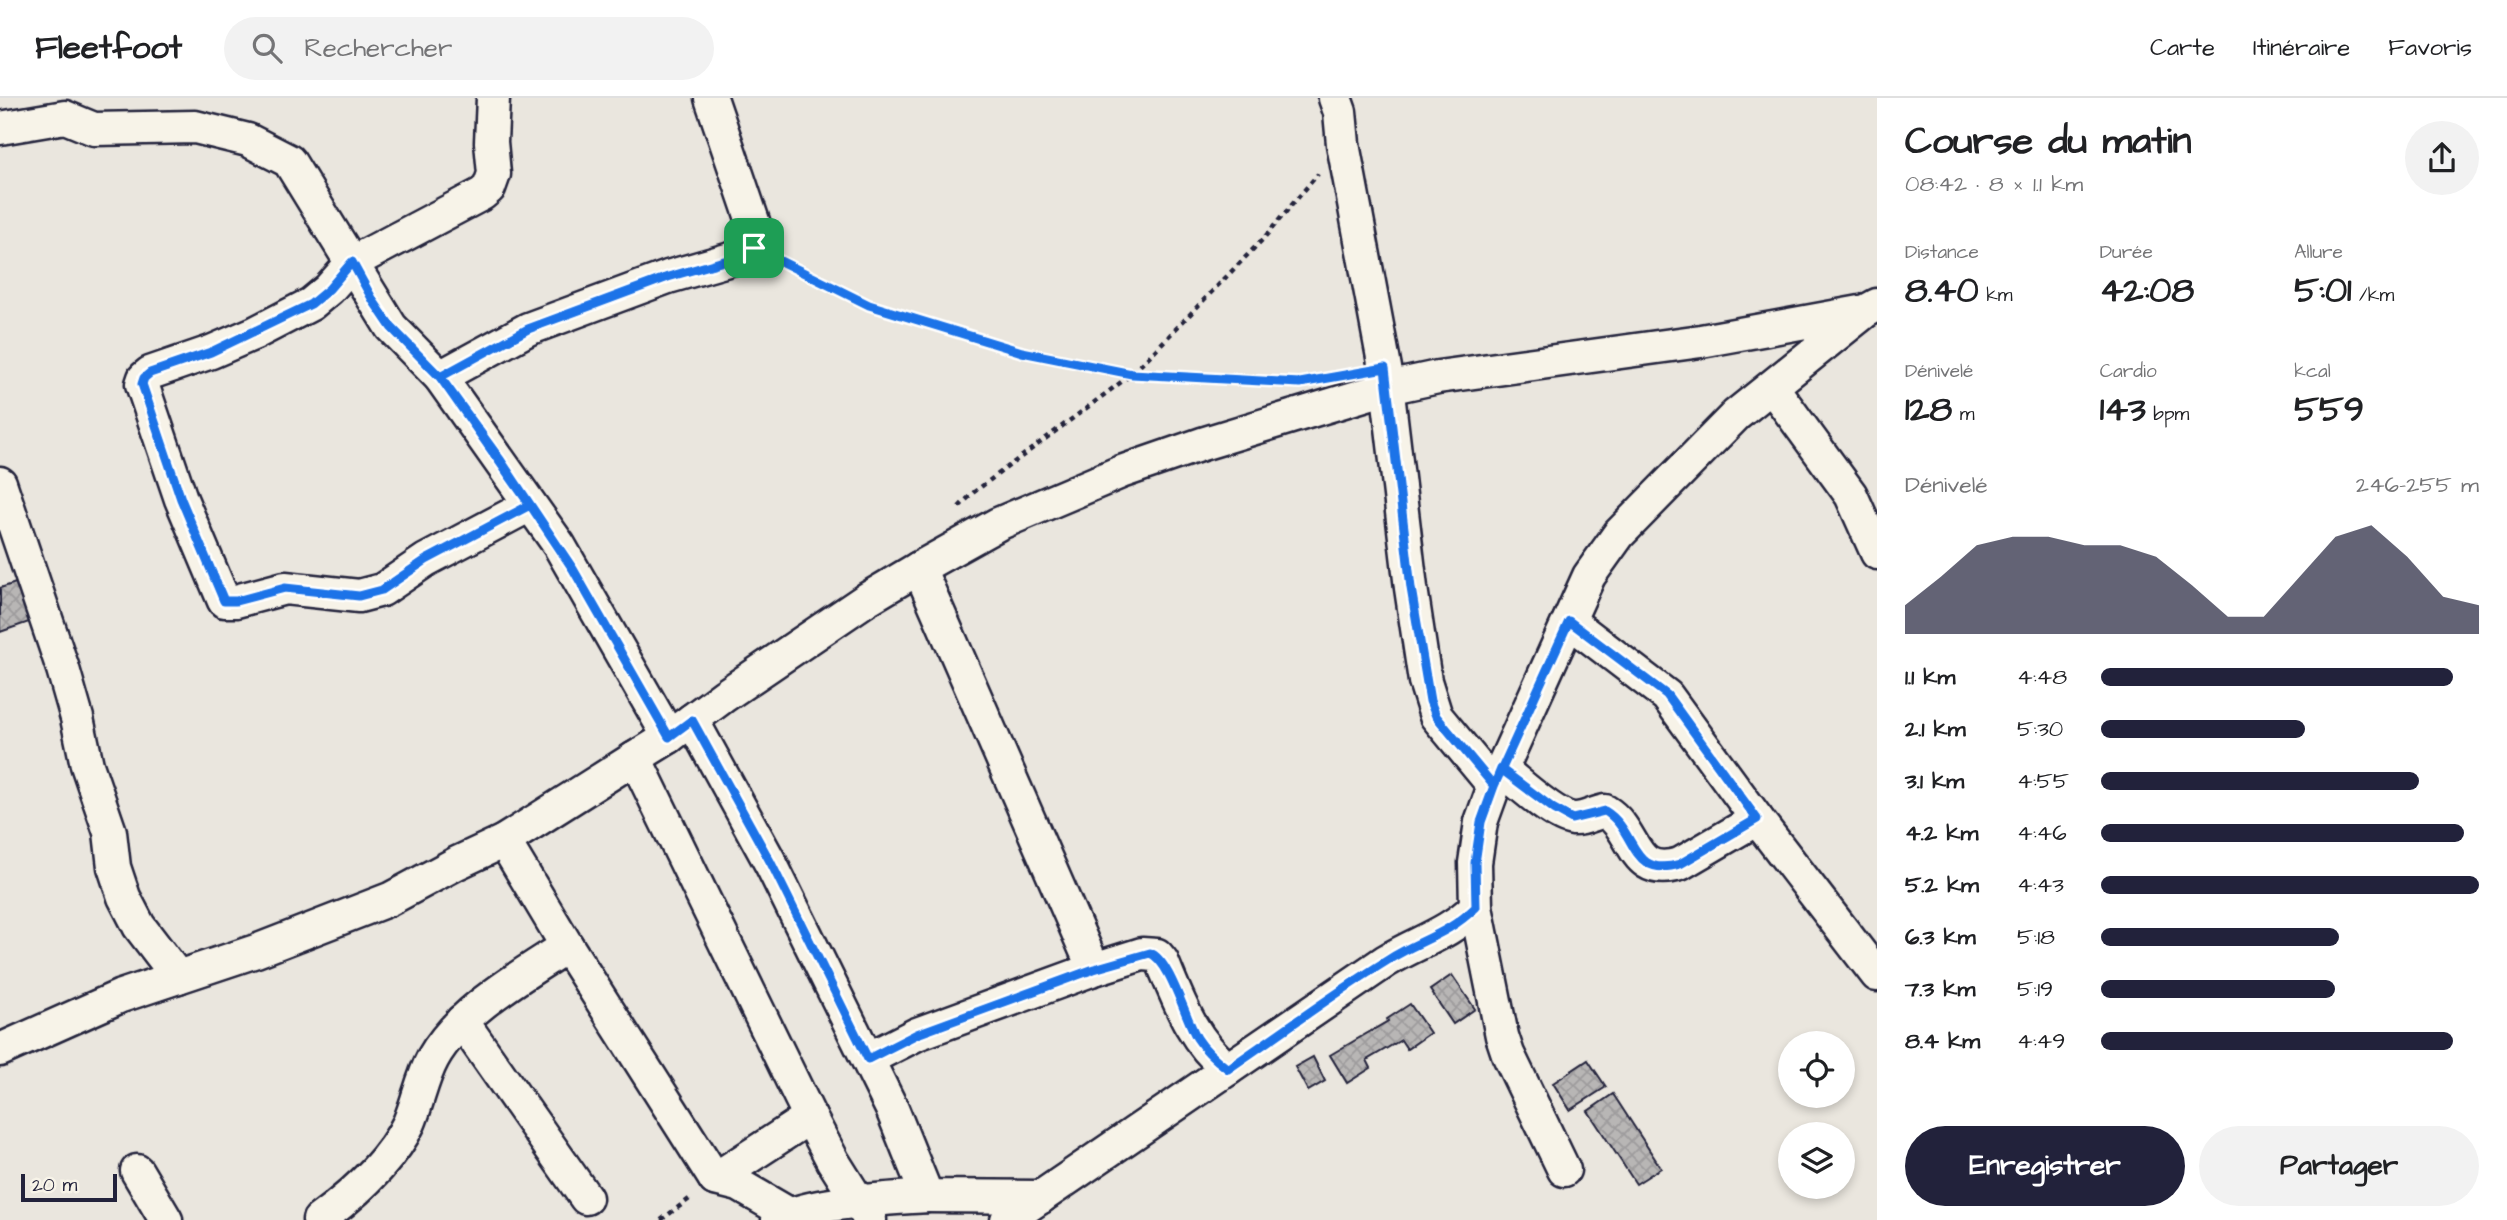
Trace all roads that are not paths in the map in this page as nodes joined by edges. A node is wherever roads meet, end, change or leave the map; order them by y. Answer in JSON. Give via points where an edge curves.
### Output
{"nodes":[{"id":1,"x":493,"y":98,"type":"edge"},
{"id":2,"x":711,"y":98,"type":"edge"},
{"id":3,"x":1335,"y":98,"type":"edge"},
{"id":4,"x":0,"y":128,"type":"edge"},
{"id":5,"x":352,"y":262,"type":"junction"},
{"id":6,"x":1871,"y":308,"type":"edge"},
{"id":7,"x":440,"y":377,"type":"junction"},
{"id":8,"x":1772,"y":387,"type":"junction"},
{"id":9,"x":1387,"y":388,"type":"junction"},
{"id":10,"x":0,"y":483,"type":"edge"},
{"id":11,"x":530,"y":505,"type":"junction"},
{"id":12,"x":1877,"y":554,"type":"edge"},
{"id":13,"x":919,"y":568,"type":"junction"},
{"id":14,"x":1569,"y":621,"type":"junction"},
{"id":15,"x":681,"y":729,"type":"junction"},
{"id":16,"x":635,"y":758,"type":"junction"},
{"id":17,"x":1498,"y":778,"type":"junction"},
{"id":18,"x":1757,"y":819,"type":"junction"},
{"id":19,"x":504,"y":841,"type":"junction"},
{"id":20,"x":1476,"y":907,"type":"junction"},
{"id":21,"x":567,"y":946,"type":"junction"},
{"id":22,"x":1094,"y":969,"type":"junction"},
{"id":23,"x":1877,"y":975,"type":"edge"},
{"id":24,"x":178,"y":977,"type":"junction"},
{"id":25,"x":462,"y":1021,"type":"junction"},
{"id":26,"x":0,"y":1050,"type":"edge"},
{"id":27,"x":868,"y":1059,"type":"junction"},
{"id":28,"x":1228,"y":1069,"type":"junction"},
{"id":29,"x":810,"y":1118,"type":"junction"},
{"id":30,"x":1564,"y":1170,"type":"dead end"},
{"id":31,"x":137,"y":1171,"type":"dead end"},
{"id":32,"x":715,"y":1180,"type":"junction"},
{"id":33,"x":927,"y":1196,"type":"junction"},
{"id":34,"x":1041,"y":1197,"type":"junction"},
{"id":35,"x":586,"y":1198,"type":"dead end"},
{"id":36,"x":865,"y":1211,"type":"edge"},
{"id":37,"x":783,"y":1217,"type":"edge"},
{"id":38,"x":166,"y":1220,"type":"edge"},
{"id":39,"x":319,"y":1220,"type":"edge"},
{"id":40,"x":1007,"y":1220,"type":"edge"}],
"edges":[{"from":1,"to":5,"type":"street","via":[[494,174],[489,188]]},
{"from":2,"to":7,"type":"street","via":[[758,236],[754,248],[745,255],[668,277],[528,329]]},
{"from":3,"to":9,"type":"street"},
{"from":4,"to":5,"type":"street","via":[[65,117],[94,129],[195,127],[248,140],[289,161]]},
{"from":5,"to":7,"type":"street","via":[[391,327]]},
{"from":5,"to":11,"type":"street","via":[[311,304],[255,333],[144,378],[144,392],[181,499],[224,601],[285,588],[359,596],[382,590],[426,560]]},
{"from":6,"to":8,"type":"street"},
{"from":6,"to":9,"type":"street","via":[[1701,341]]},
{"from":7,"to":11,"type":"street"},
{"from":8,"to":12,"type":"street","via":[[1852,495]]},
{"from":8,"to":14,"type":"street","via":[[1736,415],[1619,534],[1589,576]]},
{"from":9,"to":13,"type":"street","via":[[1121,472],[998,524]]},
{"from":9,"to":17,"type":"street","via":[[1430,701],[1436,716]]},
{"from":10,"to":24,"type":"street","via":[[63,669],[124,897],[139,926]]},
{"from":11,"to":15,"type":"street"},
{"from":13,"to":15,"type":"street"},
{"from":13,"to":22,"type":"street"},
{"from":14,"to":17,"type":"street"},
{"from":14,"to":18,"type":"street","via":[[1667,695]]},
{"from":15,"to":16,"type":"street"},
{"from":15,"to":27,"type":"street","via":[[771,863]]},
{"from":16,"to":19,"type":"street"},
{"from":16,"to":29,"type":"street"},
{"from":17,"to":18,"type":"street","via":[[1572,819],[1605,811],[1652,867],[1680,864]]},
{"from":17,"to":20,"type":"street","via":[[1481,822],[1475,863]]},
{"from":18,"to":23,"type":"street"},
{"from":19,"to":21,"type":"street"},
{"from":19,"to":24,"type":"street","via":[[390,900]]},
{"from":20,"to":28,"type":"street","via":[[1440,935],[1386,961]]},
{"from":20,"to":30,"type":"street","via":[[1508,1054]]},
{"from":21,"to":25,"type":"street"},
{"from":21,"to":32,"type":"street"},
{"from":22,"to":27,"type":"street","via":[[917,1034]]},
{"from":22,"to":28,"type":"street","via":[[1142,954],[1157,955],[1196,1037]]},
{"from":24,"to":26,"type":"street","via":[[121,996]]},
{"from":25,"to":35,"type":"street"},
{"from":25,"to":39,"type":"street","via":[[434,1058],[399,1141],[374,1171]]},
{"from":27,"to":33,"type":"street"},
{"from":28,"to":34,"type":"street"},
{"from":29,"to":32,"type":"street"},
{"from":29,"to":36,"type":"street"},
{"from":31,"to":38,"type":"street"},
{"from":32,"to":37,"type":"street","via":[[739,1185]]},
{"from":33,"to":34,"type":"street"},
{"from":33,"to":36,"type":"street"},
{"from":34,"to":40,"type":"street"},
{"from":36,"to":37,"type":"street"}]}
